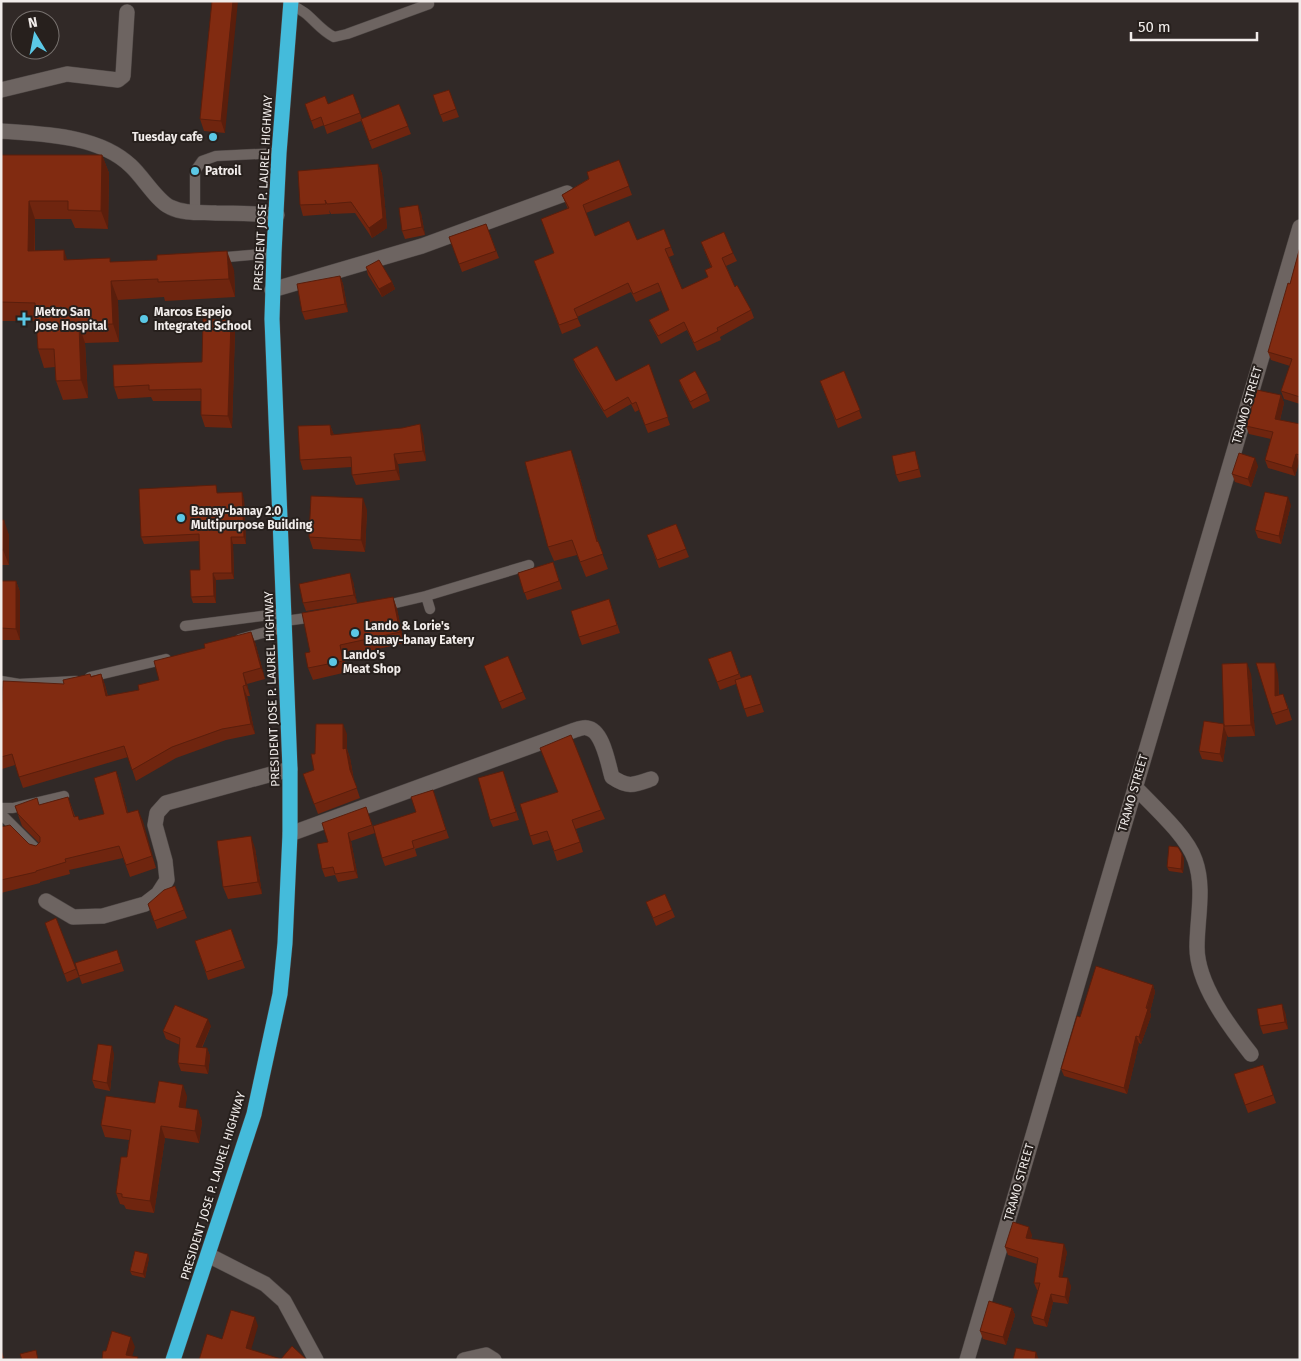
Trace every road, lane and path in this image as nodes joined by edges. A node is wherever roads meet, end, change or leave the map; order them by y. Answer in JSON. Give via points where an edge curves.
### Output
{"nodes":[{"id":1,"x":290,"y":3,"type":"edge"},
{"id":2,"x":429,"y":4,"type":"dead end"},
{"id":3,"x":127,"y":12,"type":"dead end"},
{"id":4,"x":1,"y":90,"type":"edge"},
{"id":5,"x":1,"y":131,"type":"edge"},
{"id":6,"x":279,"y":153,"type":"junction"},
{"id":7,"x":567,"y":193,"type":"edge"},
{"id":8,"x":195,"y":212,"type":"junction"},
{"id":9,"x":277,"y":214,"type":"junction"},
{"id":10,"x":1300,"y":227,"type":"edge"},
{"id":11,"x":274,"y":253,"type":"junction"},
{"id":12,"x":204,"y":260,"type":"edge"},
{"id":13,"x":272,"y":290,"type":"junction"},
{"id":14,"x":529,"y":565,"type":"dead end"},
{"id":15,"x":426,"y":596,"type":"junction"},
{"id":16,"x":374,"y":607,"type":"edge"},
{"id":17,"x":430,"y":609,"type":"dead end"},
{"id":18,"x":322,"y":616,"type":"edge"},
{"id":19,"x":285,"y":621,"type":"junction"},
{"id":20,"x":186,"y":626,"type":"dead end"},
{"id":21,"x":231,"y":642,"type":"edge"},
{"id":22,"x":176,"y":656,"type":"edge"},
{"id":23,"x":1,"y":681,"type":"edge"},
{"id":24,"x":290,"y":769,"type":"junction"},
{"id":25,"x":651,"y":779,"type":"dead end"},
{"id":26,"x":1135,"y":787,"type":"junction"},
{"id":27,"x":64,"y":796,"type":"edge"},
{"id":28,"x":1,"y":808,"type":"edge"},
{"id":29,"x":1,"y":814,"type":"edge"},
{"id":30,"x":290,"y":834,"type":"junction"},
{"id":31,"x":38,"y":851,"type":"edge"},
{"id":32,"x":46,"y":901,"type":"dead end"},
{"id":33,"x":1251,"y":1054,"type":"dead end"},
{"id":34,"x":208,"y":1255,"type":"junction"},
{"id":35,"x":173,"y":1360,"type":"edge"},
{"id":36,"x":316,"y":1360,"type":"edge"},
{"id":37,"x":464,"y":1360,"type":"edge"},
{"id":38,"x":494,"y":1360,"type":"edge"},
{"id":39,"x":967,"y":1360,"type":"edge"}],
"edges":[{"from":1,"to":2,"type":"lane","via":[[302,9],[334,37]]},
{"from":1,"to":6,"type":"highway","name":"PRESIDENT JOSE P. LAUREL HIGHWAY"},
{"from":3,"to":4,"type":"street","via":[[123,76],[118,80],[67,74]]},
{"from":5,"to":8,"type":"street","via":[[51,134],[98,146],[126,161],[170,207]]},
{"from":6,"to":8,"type":"lane","via":[[216,156],[202,161],[195,171]]},
{"from":6,"to":9,"type":"highway","name":"PRESIDENT JOSE P. LAUREL HIGHWAY"},
{"from":7,"to":13,"type":"street","via":[[422,246]]},
{"from":8,"to":9,"type":"street"},
{"from":9,"to":11,"type":"highway","name":"PRESIDENT JOSE P. LAUREL HIGHWAY"},
{"from":10,"to":26,"type":"street","name":"TRAMO STREET"},
{"from":11,"to":12,"type":"lane"},
{"from":11,"to":13,"type":"highway","name":"PRESIDENT JOSE P. LAUREL HIGHWAY"},
{"from":13,"to":19,"type":"highway","name":"PRESIDENT JOSE P. LAUREL HIGHWAY"},
{"from":14,"to":15,"type":"lane"},
{"from":15,"to":16,"type":"lane"},
{"from":15,"to":17,"type":"lane"},
{"from":18,"to":19,"type":"lane"},
{"from":19,"to":20,"type":"lane"},
{"from":19,"to":21,"type":"lane"},
{"from":19,"to":24,"type":"highway","name":"PRESIDENT JOSE P. LAUREL HIGHWAY"},
{"from":22,"to":23,"type":"lane","via":[[74,682],[19,684]]},
{"from":24,"to":30,"type":"highway","name":"PRESIDENT JOSE P. LAUREL HIGHWAY"},
{"from":24,"to":32,"type":"street","via":[[166,803],[156,813],[155,825],[167,880],[158,894],[145,904],[103,916],[73,917]]},
{"from":25,"to":30,"type":"street","via":[[622,784],[612,778],[602,740],[587,728]]},
{"from":26,"to":33,"type":"street","via":[[1185,841],[1195,859],[1200,879],[1197,949],[1202,975],[1237,1037]]},
{"from":26,"to":39,"type":"street","name":"TRAMO STREET"},
{"from":27,"to":28,"type":"lane"},
{"from":29,"to":31,"type":"lane"},
{"from":30,"to":34,"type":"highway","name":"PRESIDENT JOSE P. LAUREL HIGHWAY","via":[[280,994],[254,1114]]},
{"from":34,"to":35,"type":"highway","name":"PRESIDENT JOSE P. LAUREL HIGHWAY"},
{"from":34,"to":36,"type":"street","via":[[265,1284],[284,1300]]},
{"from":37,"to":38,"type":"street","via":[[486,1355]]}]}
